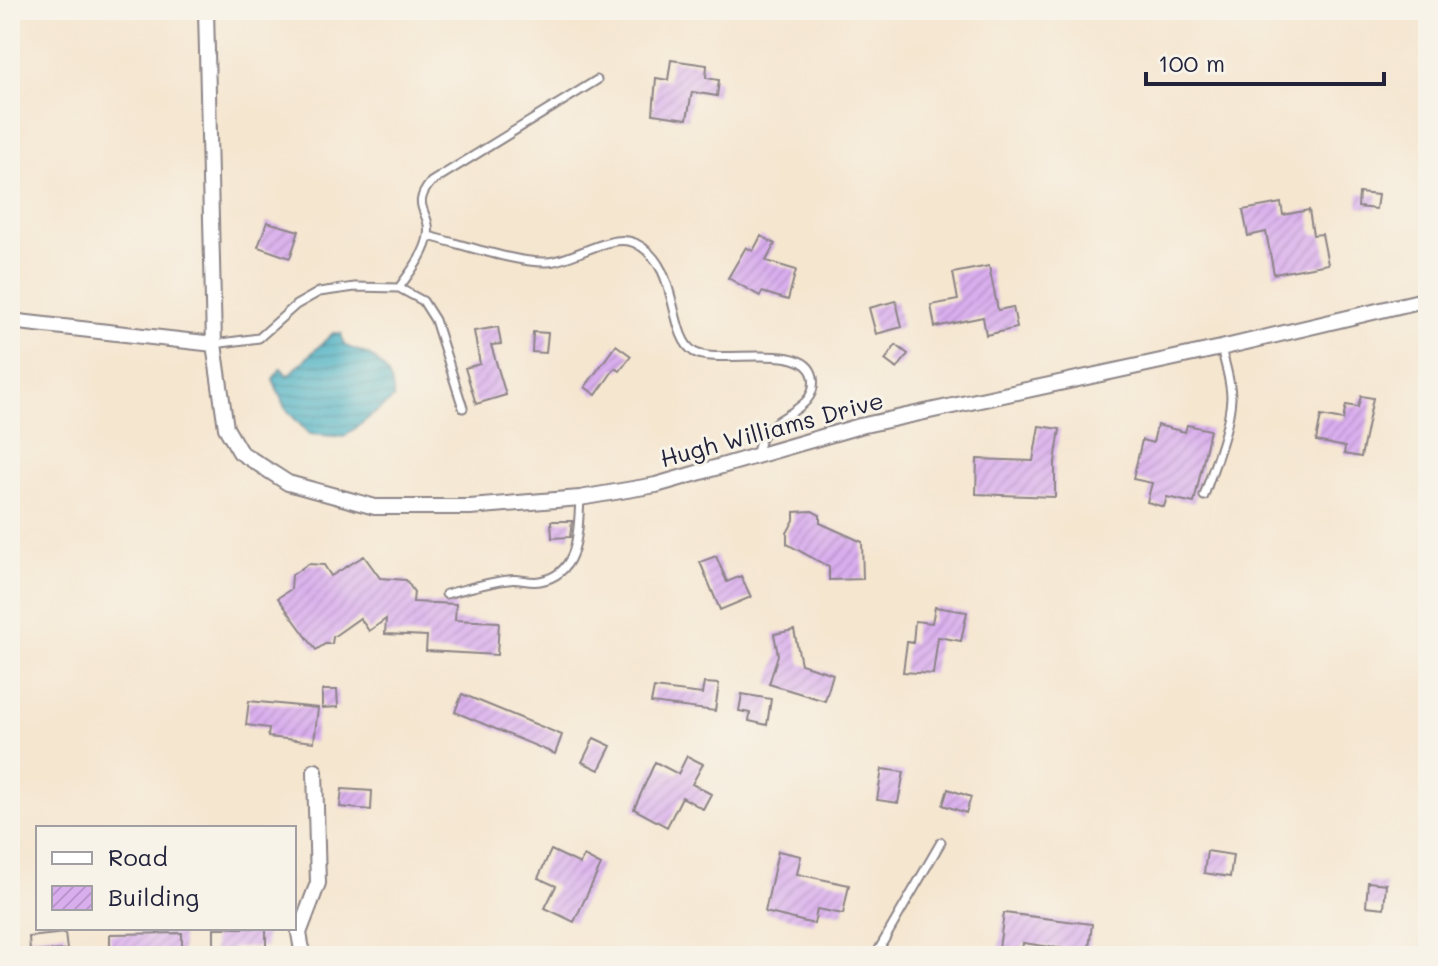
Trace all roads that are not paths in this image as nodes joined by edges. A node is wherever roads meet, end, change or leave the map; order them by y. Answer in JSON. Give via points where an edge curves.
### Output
{"nodes":[{"id":1,"x":206,"y":10,"type":"edge"},
{"id":2,"x":597,"y":80,"type":"dead end"},
{"id":3,"x":428,"y":236,"type":"junction"},
{"id":4,"x":399,"y":288,"type":"junction"},
{"id":5,"x":1428,"y":299,"type":"edge"},
{"id":6,"x":10,"y":321,"type":"edge"},
{"id":7,"x":214,"y":344,"type":"junction"},
{"id":8,"x":1221,"y":348,"type":"junction"},
{"id":9,"x":463,"y":408,"type":"dead end"},
{"id":10,"x":755,"y":456,"type":"junction"},
{"id":11,"x":1204,"y":496,"type":"dead end"},
{"id":12,"x":580,"y":498,"type":"junction"},
{"id":13,"x":446,"y":594,"type":"dead end"},
{"id":14,"x":315,"y":771,"type":"dead end"},
{"id":15,"x":941,"y":842,"type":"dead end"},
{"id":16,"x":303,"y":956,"type":"edge"},
{"id":17,"x":875,"y":956,"type":"edge"}],
"edges":[{"from":1,"to":7,"type":"street","name":"Hugh Williams Drive"},
{"from":2,"to":3,"type":"lane","via":[[431,182],[421,193],[420,205]]},
{"from":3,"to":4,"type":"lane"},
{"from":3,"to":10,"type":"lane","via":[[550,262],[621,239],[635,243],[654,257],[685,343],[694,352],[783,356],[807,366],[813,376],[811,393],[799,409],[767,429]]},
{"from":4,"to":7,"type":"lane","via":[[319,292],[259,338]]},
{"from":4,"to":9,"type":"lane","via":[[423,301],[435,320]]},
{"from":5,"to":8,"type":"street","name":"Hugh Williams Drive"},
{"from":6,"to":7,"type":"street"},
{"from":7,"to":12,"type":"street","name":"Hugh Williams Drive","via":[[226,428],[240,452],[288,483],[375,507],[470,507]]},
{"from":8,"to":10,"type":"street","name":"Hugh Williams Drive","via":[[860,426]]},
{"from":8,"to":11,"type":"lane","via":[[1231,398]]},
{"from":10,"to":12,"type":"street","name":"Hugh Williams Drive","via":[[656,485]]},
{"from":12,"to":13,"type":"lane","via":[[573,557],[563,569],[547,580],[509,580]]},
{"from":14,"to":16,"type":"street","via":[[318,883],[299,933]]},
{"from":15,"to":17,"type":"lane"}]}
